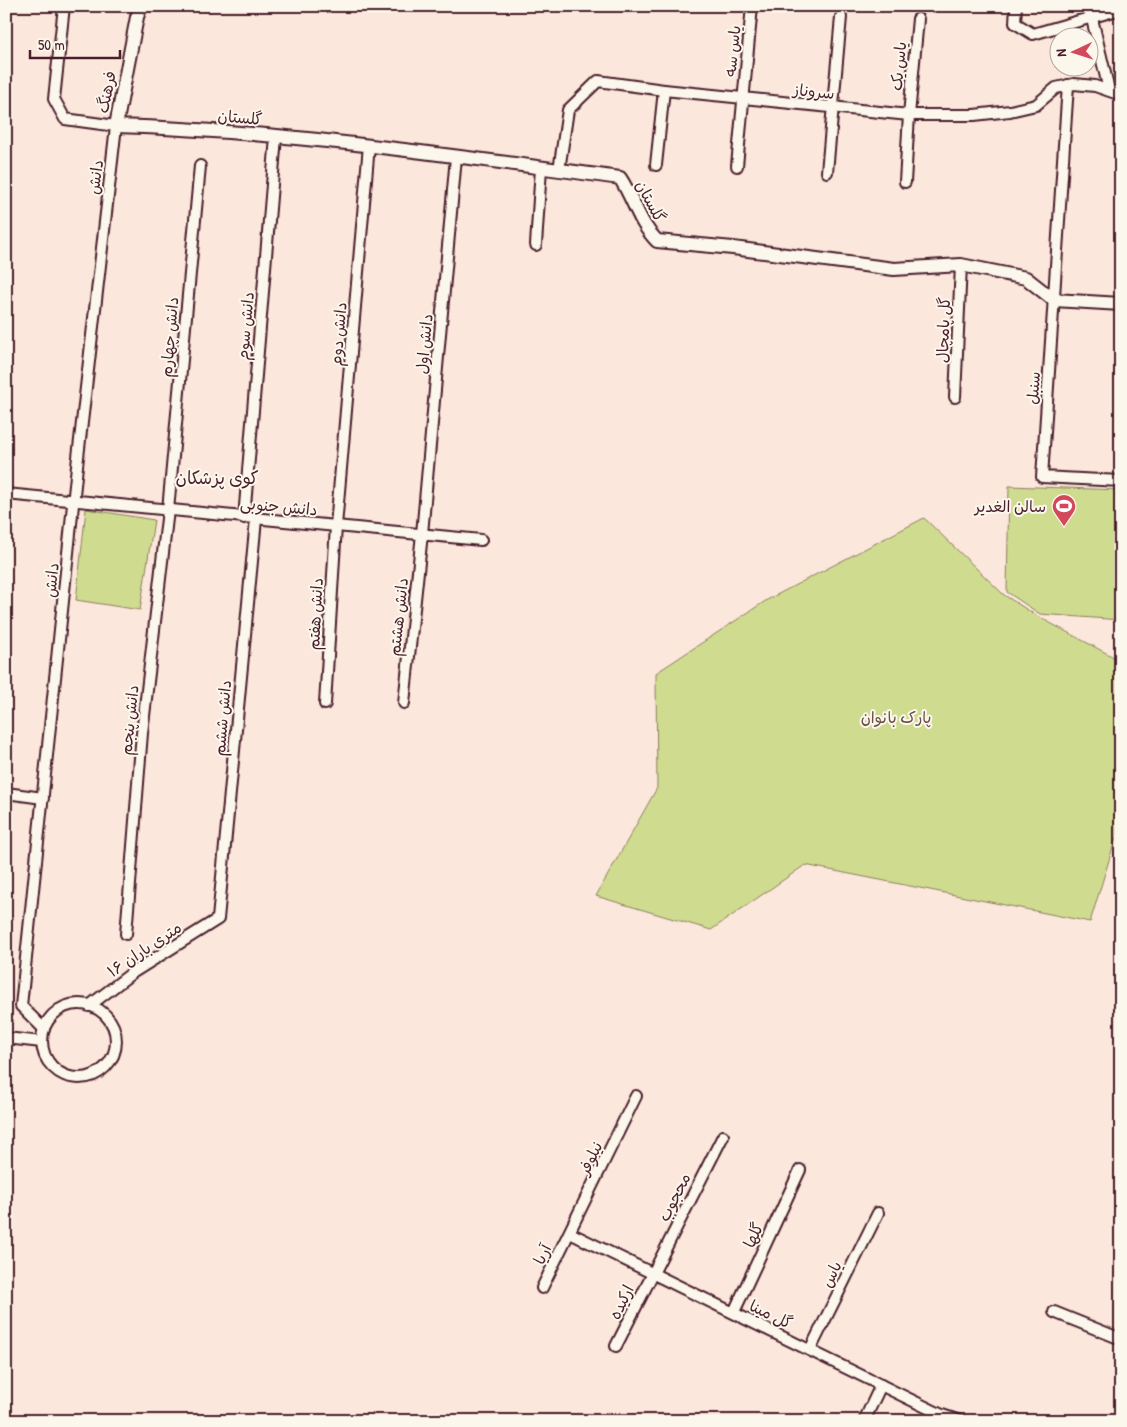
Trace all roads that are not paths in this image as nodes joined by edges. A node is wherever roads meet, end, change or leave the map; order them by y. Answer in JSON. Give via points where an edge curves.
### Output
{"nodes":[{"id":1,"x":64,"y":6,"type":"edge"},
{"id":2,"x":141,"y":6,"type":"edge"},
{"id":3,"x":752,"y":6,"type":"edge"},
{"id":4,"x":1016,"y":6,"type":"edge"},
{"id":5,"x":1089,"y":6,"type":"edge"},
{"id":6,"x":1121,"y":9,"type":"edge"},
{"id":7,"x":841,"y":17,"type":"dead end"},
{"id":8,"x":1092,"y":17,"type":"junction"},
{"id":9,"x":918,"y":19,"type":"dead end"},
{"id":10,"x":1068,"y":86,"type":"junction"},
{"id":11,"x":664,"y":90,"type":"junction"},
{"id":12,"x":1109,"y":90,"type":"junction"},
{"id":13,"x":1121,"y":94,"type":"edge"},
{"id":14,"x":743,"y":98,"type":"junction"},
{"id":15,"x":832,"y":108,"type":"junction"},
{"id":16,"x":909,"y":116,"type":"junction"},
{"id":17,"x":116,"y":126,"type":"junction"},
{"id":18,"x":276,"y":136,"type":"junction"},
{"id":19,"x":369,"y":145,"type":"junction"},
{"id":20,"x":456,"y":156,"type":"junction"},
{"id":21,"x":656,"y":165,"type":"dead end"},
{"id":22,"x":200,"y":166,"type":"dead end"},
{"id":23,"x":737,"y":166,"type":"dead end"},
{"id":24,"x":542,"y":168,"type":"junction"},
{"id":25,"x":559,"y":170,"type":"junction"},
{"id":26,"x":827,"y":172,"type":"dead end"},
{"id":27,"x":906,"y":182,"type":"dead end"},
{"id":28,"x":536,"y":245,"type":"dead end"},
{"id":29,"x":961,"y":265,"type":"junction"},
{"id":30,"x":1054,"y":300,"type":"junction"},
{"id":31,"x":1121,"y":304,"type":"edge"},
{"id":32,"x":955,"y":397,"type":"dead end"},
{"id":33,"x":1121,"y":481,"type":"edge"},
{"id":34,"x":6,"y":494,"type":"edge"},
{"id":35,"x":74,"y":500,"type":"junction"},
{"id":36,"x":168,"y":510,"type":"junction"},
{"id":37,"x":244,"y":518,"type":"junction"},
{"id":38,"x":256,"y":519,"type":"junction"},
{"id":39,"x":336,"y":526,"type":"junction"},
{"id":40,"x":422,"y":534,"type":"junction"},
{"id":41,"x":482,"y":540,"type":"dead end"},
{"id":42,"x":404,"y":703,"type":"dead end"},
{"id":43,"x":325,"y":704,"type":"dead end"},
{"id":44,"x":6,"y":793,"type":"edge"},
{"id":45,"x":43,"y":798,"type":"junction"},
{"id":46,"x":218,"y":919,"type":"joint"},
{"id":47,"x":126,"y":934,"type":"dead end"},
{"id":48,"x":89,"y":1006,"type":"junction"},
{"id":49,"x":44,"y":1028,"type":"junction"},
{"id":50,"x":6,"y":1038,"type":"edge"},
{"id":51,"x":42,"y":1042,"type":"junction"},
{"id":52,"x":636,"y":1096,"type":"dead end"},
{"id":53,"x":723,"y":1136,"type":"dead end"},
{"id":54,"x":800,"y":1170,"type":"dead end"},
{"id":55,"x":878,"y":1213,"type":"dead end"},
{"id":56,"x":570,"y":1233,"type":"junction"},
{"id":57,"x":652,"y":1272,"type":"junction"},
{"id":58,"x":542,"y":1288,"type":"dead end"},
{"id":59,"x":734,"y":1312,"type":"junction"},
{"id":60,"x":1054,"y":1312,"type":"dead end"},
{"id":61,"x":1121,"y":1340,"type":"edge"},
{"id":62,"x":616,"y":1346,"type":"dead end"},
{"id":63,"x":810,"y":1350,"type":"junction"},
{"id":64,"x":882,"y":1385,"type":"junction"},
{"id":65,"x":956,"y":1420,"type":"edge"},
{"id":66,"x":864,"y":1421,"type":"edge"}],
"edges":[{"from":1,"to":17,"type":"street","via":[[54,100],[65,119]]},
{"from":2,"to":17,"type":"street","name":"فرهنگ"},
{"from":3,"to":14,"type":"street","name":"یاس سه"},
{"from":4,"to":8,"type":"street","via":[[1015,23],[1032,34]]},
{"from":5,"to":8,"type":"street"},
{"from":6,"to":8,"type":"street"},
{"from":7,"to":15,"type":"street"},
{"from":8,"to":12,"type":"street"},
{"from":9,"to":16,"type":"street","name":"یاس یک"},
{"from":10,"to":12,"type":"street","name":"سروناز","via":[[1095,86]]},
{"from":10,"to":16,"type":"street","name":"سروناز","via":[[1056,88],[1036,105],[1010,111]]},
{"from":10,"to":30,"type":"street","name":"سنبل"},
{"from":11,"to":14,"type":"street","name":"سروناز"},
{"from":11,"to":21,"type":"street"},
{"from":11,"to":25,"type":"street","name":"سروناز","via":[[598,81],[568,110]]},
{"from":12,"to":13,"type":"street","name":"سروناز"},
{"from":14,"to":15,"type":"street","name":"سروناز"},
{"from":14,"to":23,"type":"street","name":"یاس سه"},
{"from":15,"to":16,"type":"street","name":"سروناز"},
{"from":15,"to":26,"type":"street"},
{"from":16,"to":27,"type":"street","name":"یاس یک"},
{"from":17,"to":18,"type":"street","name":"گلستان"},
{"from":17,"to":35,"type":"street","name":"دانش"},
{"from":18,"to":19,"type":"street","name":"گلستان"},
{"from":18,"to":37,"type":"street","name":"دانش سوم"},
{"from":19,"to":20,"type":"street","name":"گلستان"},
{"from":19,"to":39,"type":"street","name":"دانش دوم"},
{"from":20,"to":24,"type":"street","name":"گلستان"},
{"from":20,"to":40,"type":"street","name":"دانش اول"},
{"from":22,"to":36,"type":"street","name":"دانش چهارم"},
{"from":24,"to":25,"type":"street","name":"گلستان"},
{"from":24,"to":28,"type":"street"},
{"from":25,"to":29,"type":"street","name":"گلستان","via":[[620,178],[646,229],[656,241],[894,269]]},
{"from":29,"to":30,"type":"street","name":"گلستان","via":[[1026,278]]},
{"from":29,"to":32,"type":"street","name":"گل پامچال"},
{"from":30,"to":31,"type":"street"},
{"from":30,"to":33,"type":"street","name":"سنبل","via":[[1042,477]]},
{"from":34,"to":35,"type":"street","name":"دانش جنوبی"},
{"from":35,"to":36,"type":"street","name":"دانش جنوبی"},
{"from":35,"to":45,"type":"street","name":"دانش"},
{"from":36,"to":37,"type":"street","name":"دانش جنوبی"},
{"from":36,"to":47,"type":"street","name":"دانش پنجم","via":[[142,733]]},
{"from":37,"to":38,"type":"street","name":"دانش جنوبی"},
{"from":38,"to":39,"type":"street","name":"دانش جنوبی"},
{"from":38,"to":46,"type":"street","name":"دانش ششم"},
{"from":39,"to":40,"type":"street","name":"دانش جنوبی"},
{"from":39,"to":43,"type":"street","name":"دانش هفتم"},
{"from":40,"to":41,"type":"street","name":"دانش جنوبی"},
{"from":40,"to":42,"type":"street","name":"دانش هشتم"},
{"from":44,"to":45,"type":"street"},
{"from":45,"to":49,"type":"street","name":"دانش","via":[[21,1006]]},
{"from":46,"to":48,"type":"street","name":"۱۶ متری باران","via":[[132,973]]},
{"from":48,"to":49,"type":"street","via":[[78,1004],[62,1009],[49,1019]]},
{"from":48,"to":51,"type":"street","via":[[100,1011],[115,1031],[113,1056],[96,1075],[72,1078],[60,1074],[47,1060]]},
{"from":49,"to":51,"type":"street"},
{"from":50,"to":51,"type":"street"},
{"from":52,"to":56,"type":"street","name":"نیلوفر"},
{"from":53,"to":57,"type":"street","name":"محجوب"},
{"from":54,"to":59,"type":"street","name":"گلها"},
{"from":55,"to":63,"type":"street","name":"یاس"},
{"from":56,"to":57,"type":"street","name":"گل مینا"},
{"from":56,"to":58,"type":"street","name":"آریا"},
{"from":57,"to":59,"type":"street","name":"گل مینا"},
{"from":57,"to":62,"type":"street","name":"ارکیده"},
{"from":59,"to":63,"type":"street","name":"گل مینا"},
{"from":60,"to":61,"type":"street"},
{"from":63,"to":64,"type":"street","name":"گل مینا"},
{"from":64,"to":65,"type":"street","name":"گل مینا"},
{"from":64,"to":66,"type":"street"}]}
